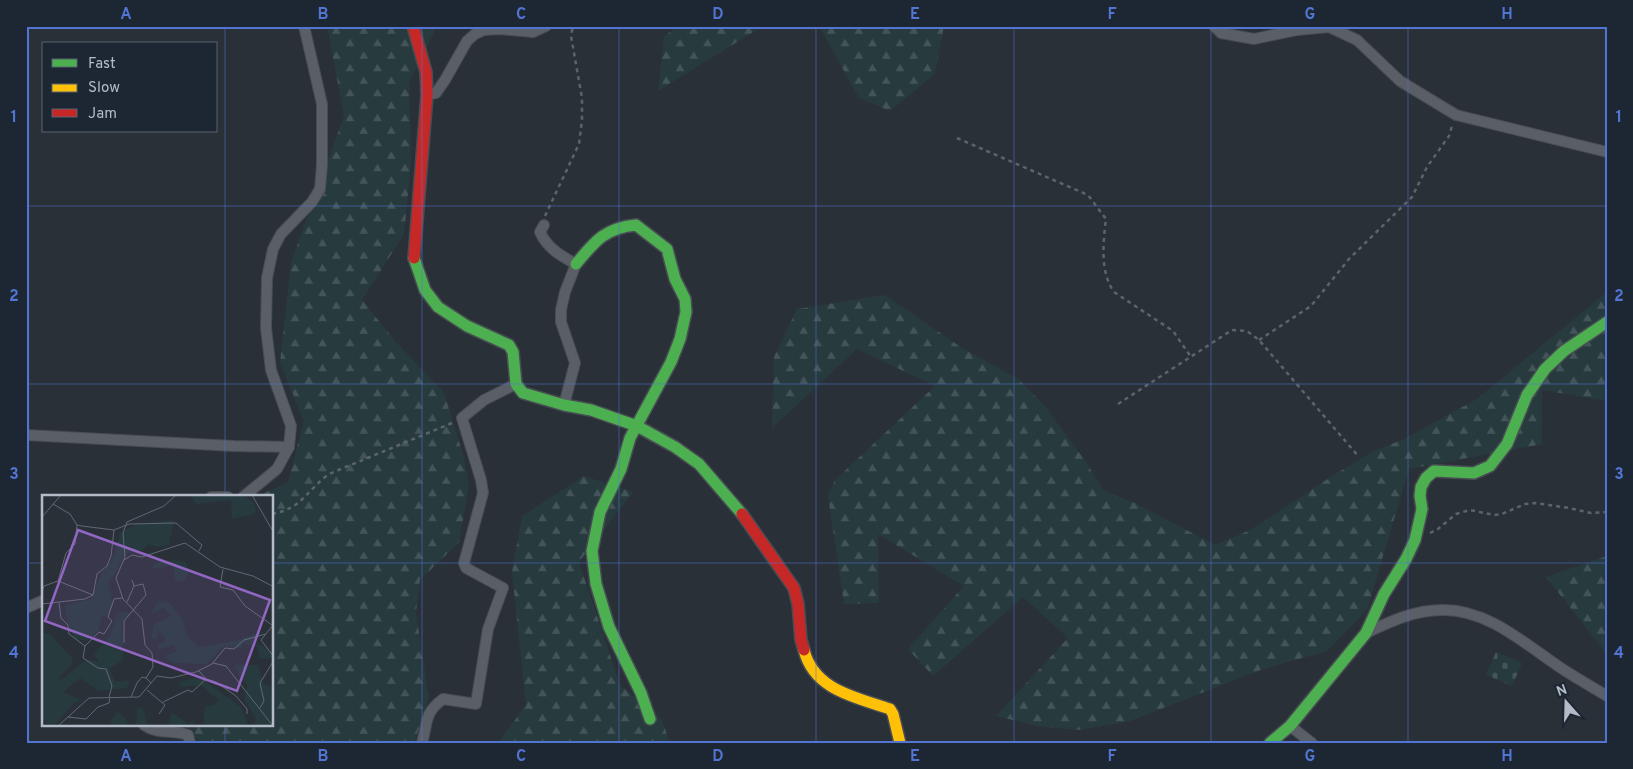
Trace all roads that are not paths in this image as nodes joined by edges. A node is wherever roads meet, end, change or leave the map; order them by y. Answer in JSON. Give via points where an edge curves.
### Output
{"nodes":[{"id":1,"x":304,"y":26,"type":"edge"},
{"id":2,"x":413,"y":26,"type":"edge"},
{"id":3,"x":546,"y":26,"type":"edge"},
{"id":4,"x":1214,"y":26,"type":"edge"},
{"id":5,"x":427,"y":95,"type":"junction"},
{"id":6,"x":1607,"y":152,"type":"edge"},
{"id":7,"x":544,"y":225,"type":"road end"},
{"id":8,"x":576,"y":264,"type":"junction"},
{"id":9,"x":1607,"y":322,"type":"edge"},
{"id":10,"x":516,"y":384,"type":"junction"},
{"id":11,"x":564,"y":405,"type":"junction"},
{"id":12,"x":637,"y":426,"type":"junction"},
{"id":13,"x":26,"y":435,"type":"edge"},
{"id":14,"x":289,"y":447,"type":"junction"},
{"id":15,"x":244,"y":495,"type":"edge"},
{"id":16,"x":42,"y":601,"type":"edge"},
{"id":17,"x":26,"y":608,"type":"edge"},
{"id":18,"x":1366,"y":633,"type":"junction"},
{"id":19,"x":1607,"y":696,"type":"edge"},
{"id":20,"x":650,"y":719,"type":"dead end"},
{"id":21,"x":145,"y":726,"type":"edge"},
{"id":22,"x":1290,"y":726,"type":"junction"},
{"id":23,"x":190,"y":743,"type":"edge"},
{"id":24,"x":422,"y":743,"type":"edge"},
{"id":25,"x":900,"y":743,"type":"edge"},
{"id":26,"x":1270,"y":743,"type":"edge"},
{"id":27,"x":1312,"y":743,"type":"edge"}],
"edges":[{"from":1,"to":14,"type":"street","via":[[322,104],[320,189],[281,234],[273,249],[267,278],[266,328],[271,370],[291,426]]},
{"from":2,"to":5,"type":"street","via":[[426,72]]},
{"from":3,"to":5,"type":"street","via":[[533,32],[500,29],[475,34],[467,41],[436,93]]},
{"from":4,"to":6,"type":"street","via":[[1221,33],[1254,39],[1329,27],[1357,40],[1400,81],[1456,115]]},
{"from":5,"to":10,"type":"street","via":[[413,256],[431,300],[446,313],[509,346],[514,352]]},
{"from":7,"to":8,"type":"street","via":[[540,232],[544,242]]},
{"from":8,"to":11,"type":"street","via":[[561,310],[561,322],[575,363]]},
{"from":8,"to":12,"type":"street","via":[[602,234],[621,226],[636,225],[667,249],[675,279],[685,298],[686,312],[672,362]]},
{"from":9,"to":18,"type":"street","via":[[1564,351],[1545,369],[1527,395],[1507,444],[1490,466],[1474,473],[1434,471],[1426,478],[1421,487],[1422,509],[1416,540],[1384,594]]},
{"from":10,"to":11,"type":"street","via":[[524,392]]},
{"from":10,"to":24,"type":"street","via":[[484,400],[462,418],[483,493],[464,563],[466,568],[503,588],[488,629],[476,704],[443,699],[428,714]]},
{"from":11,"to":12,"type":"street","via":[[591,410]]},
{"from":12,"to":20,"type":"street","via":[[600,512],[592,551],[596,584],[610,626]]},
{"from":12,"to":25,"type":"street","via":[[699,464],[721,488],[794,588],[800,640],[817,677],[836,690],[890,710]]},
{"from":13,"to":14,"type":"street"},
{"from":14,"to":15,"type":"street","via":[[277,469]]},
{"from":16,"to":17,"type":"street"},
{"from":18,"to":19,"type":"street","via":[[1402,616],[1442,610],[1480,616]]},
{"from":18,"to":22,"type":"street"},
{"from":21,"to":23,"type":"street","via":[[151,730],[188,735]]},
{"from":22,"to":26,"type":"street"},
{"from":22,"to":27,"type":"street"}]}
